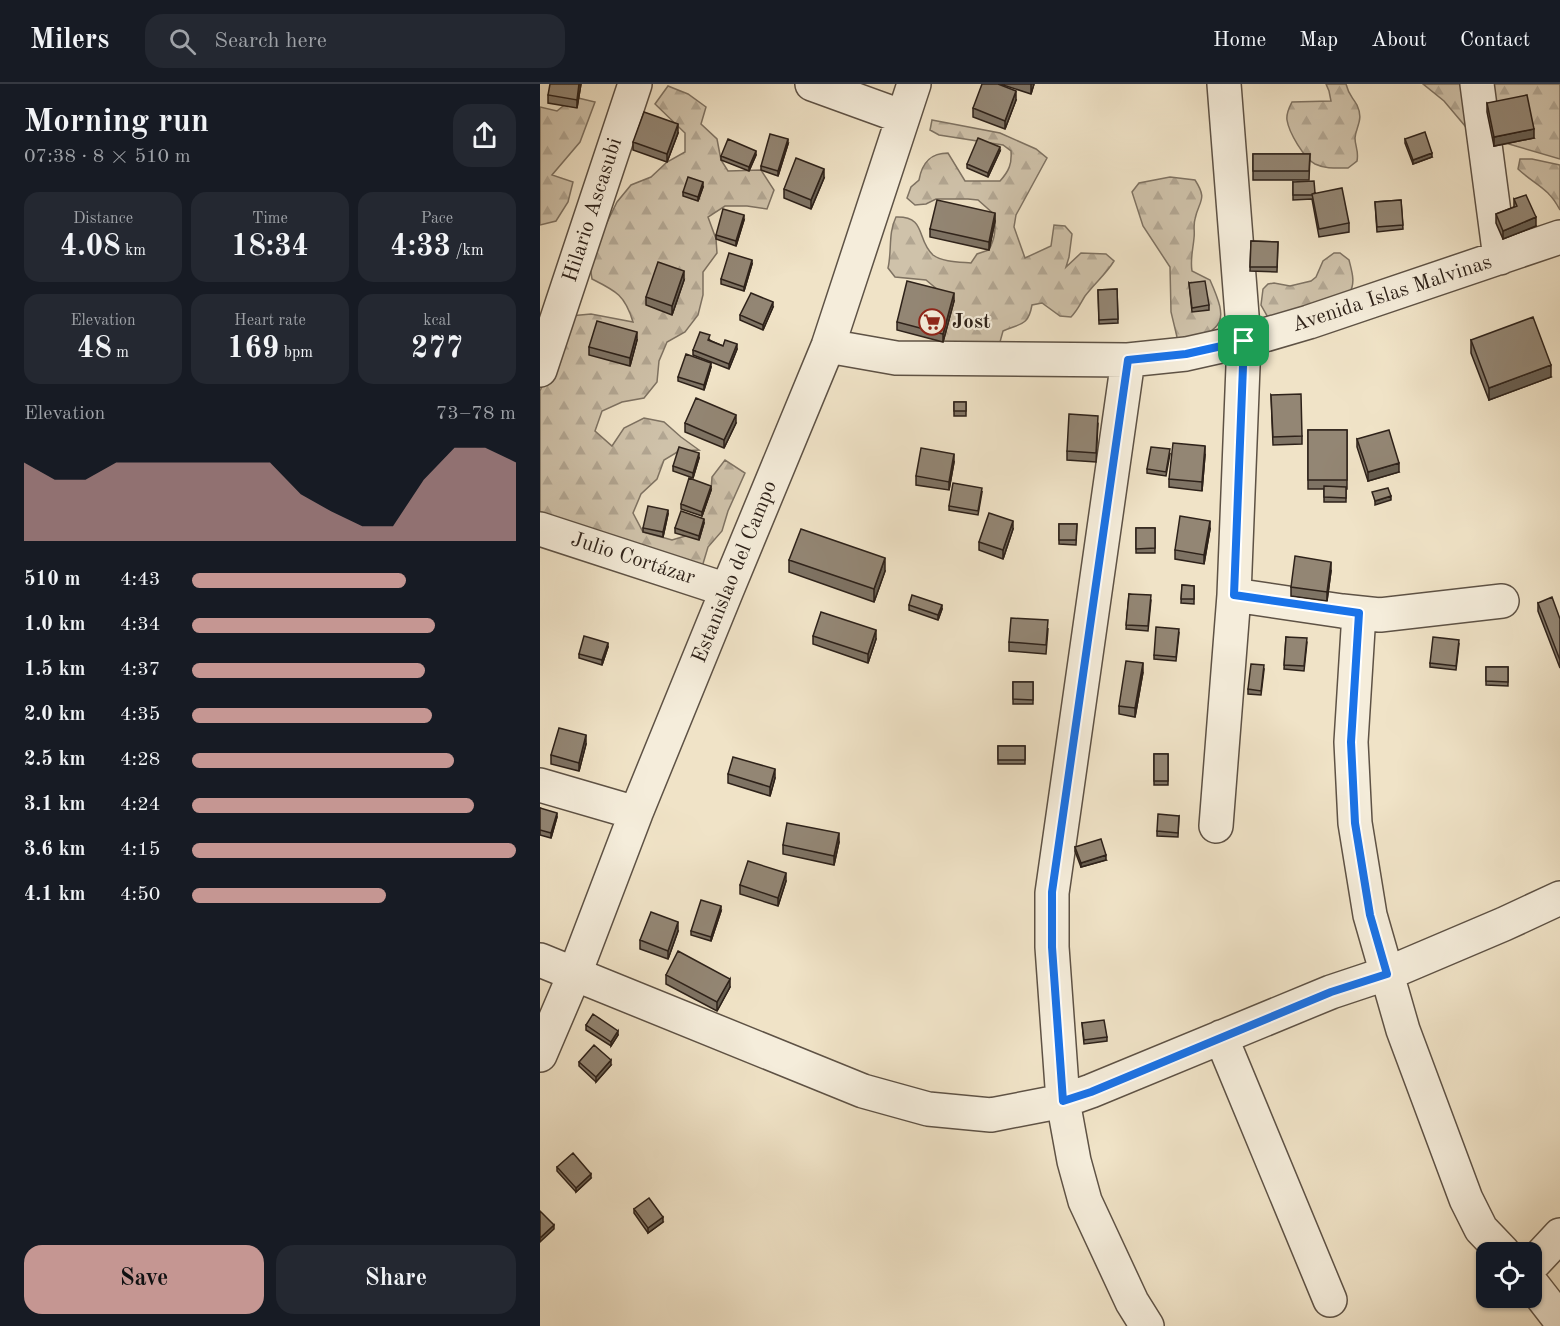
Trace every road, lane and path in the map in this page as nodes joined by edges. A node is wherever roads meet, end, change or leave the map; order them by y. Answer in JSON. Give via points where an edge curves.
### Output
{"nodes":[{"id":1,"x":635,"y":84,"type":"edge"},
{"id":2,"x":812,"y":84,"type":"edge"},
{"id":3,"x":914,"y":84,"type":"edge"},
{"id":4,"x":1224,"y":84,"type":"edge"},
{"id":5,"x":1477,"y":84,"type":"edge"},
{"id":6,"x":903,"y":117,"type":"junction"},
{"id":7,"x":1560,"y":237,"type":"edge"},
{"id":8,"x":1500,"y":258,"type":"junction"},
{"id":9,"x":1244,"y":341,"type":"junction"},
{"id":10,"x":828,"y":346,"type":"junction"},
{"id":11,"x":1128,"y":360,"type":"junction"},
{"id":12,"x":540,"y":370,"type":"edge"},
{"id":13,"x":540,"y":529,"type":"edge"},
{"id":14,"x":727,"y":590,"type":"junction"},
{"id":15,"x":1234,"y":595,"type":"junction"},
{"id":16,"x":1502,"y":601,"type":"dead end"},
{"id":17,"x":1359,"y":613,"type":"junction"},
{"id":18,"x":540,"y":785,"type":"edge"},
{"id":19,"x":636,"y":813,"type":"junction"},
{"id":20,"x":1216,"y":826,"type":"dead end"},
{"id":21,"x":1560,"y":898,"type":"edge"},
{"id":22,"x":540,"y":960,"type":"edge"},
{"id":23,"x":575,"y":973,"type":"junction"},
{"id":24,"x":1387,"y":974,"type":"junction"},
{"id":25,"x":1221,"y":1037,"type":"junction"},
{"id":26,"x":540,"y":1054,"type":"edge"},
{"id":27,"x":1063,"y":1101,"type":"junction"},
{"id":28,"x":1560,"y":1234,"type":"edge"},
{"id":29,"x":1493,"y":1242,"type":"edge"},
{"id":30,"x":1542,"y":1254,"type":"edge"},
{"id":31,"x":1542,"y":1297,"type":"edge"},
{"id":32,"x":1330,"y":1300,"type":"dead end"},
{"id":33,"x":1560,"y":1320,"type":"edge"},
{"id":34,"x":1147,"y":1326,"type":"edge"}],
"edges":[{"from":1,"to":12,"type":"street","name":"Hilario Ascasubi"},
{"from":2,"to":6,"type":"street"},
{"from":3,"to":6,"type":"street","name":"Estanislao del Campo"},
{"from":4,"to":9,"type":"street"},
{"from":5,"to":8,"type":"street"},
{"from":6,"to":10,"type":"street","name":"Estanislao del Campo"},
{"from":7,"to":8,"type":"street","name":"Avenida Islas Malvinas"},
{"from":8,"to":9,"type":"street","name":"Avenida Islas Malvinas"},
{"from":9,"to":11,"type":"street","name":"Avenida Islas Malvinas","via":[[1186,354]]},
{"from":9,"to":15,"type":"street"},
{"from":10,"to":11,"type":"street","name":"Avenida Islas Malvinas","via":[[896,358]]},
{"from":10,"to":14,"type":"street","name":"Estanislao del Campo"},
{"from":11,"to":27,"type":"street","via":[[1052,892]]},
{"from":13,"to":14,"type":"street","name":"Julio Cortázar"},
{"from":14,"to":19,"type":"street","name":"Estanislao del Campo"},
{"from":15,"to":17,"type":"street"},
{"from":15,"to":20,"type":"street"},
{"from":16,"to":17,"type":"street","via":[[1380,615]]},
{"from":17,"to":24,"type":"street","via":[[1351,742],[1355,823],[1370,915]]},
{"from":18,"to":19,"type":"street"},
{"from":19,"to":23,"type":"street","name":"Estanislao del Campo"},
{"from":21,"to":24,"type":"street"},
{"from":22,"to":23,"type":"street"},
{"from":23,"to":26,"type":"street","name":"Estanislao del Campo"},
{"from":23,"to":27,"type":"street","via":[[863,1091],[927,1109],[991,1115]]},
{"from":24,"to":25,"type":"street","via":[[1331,992]]},
{"from":24,"to":29,"type":"street","via":[[1403,1030],[1466,1199],[1481,1229]]},
{"from":25,"to":27,"type":"street"},
{"from":25,"to":32,"type":"street"},
{"from":27,"to":34,"type":"street","via":[[1085,1200]]},
{"from":28,"to":30,"type":"street"},
{"from":31,"to":33,"type":"street"}]}
